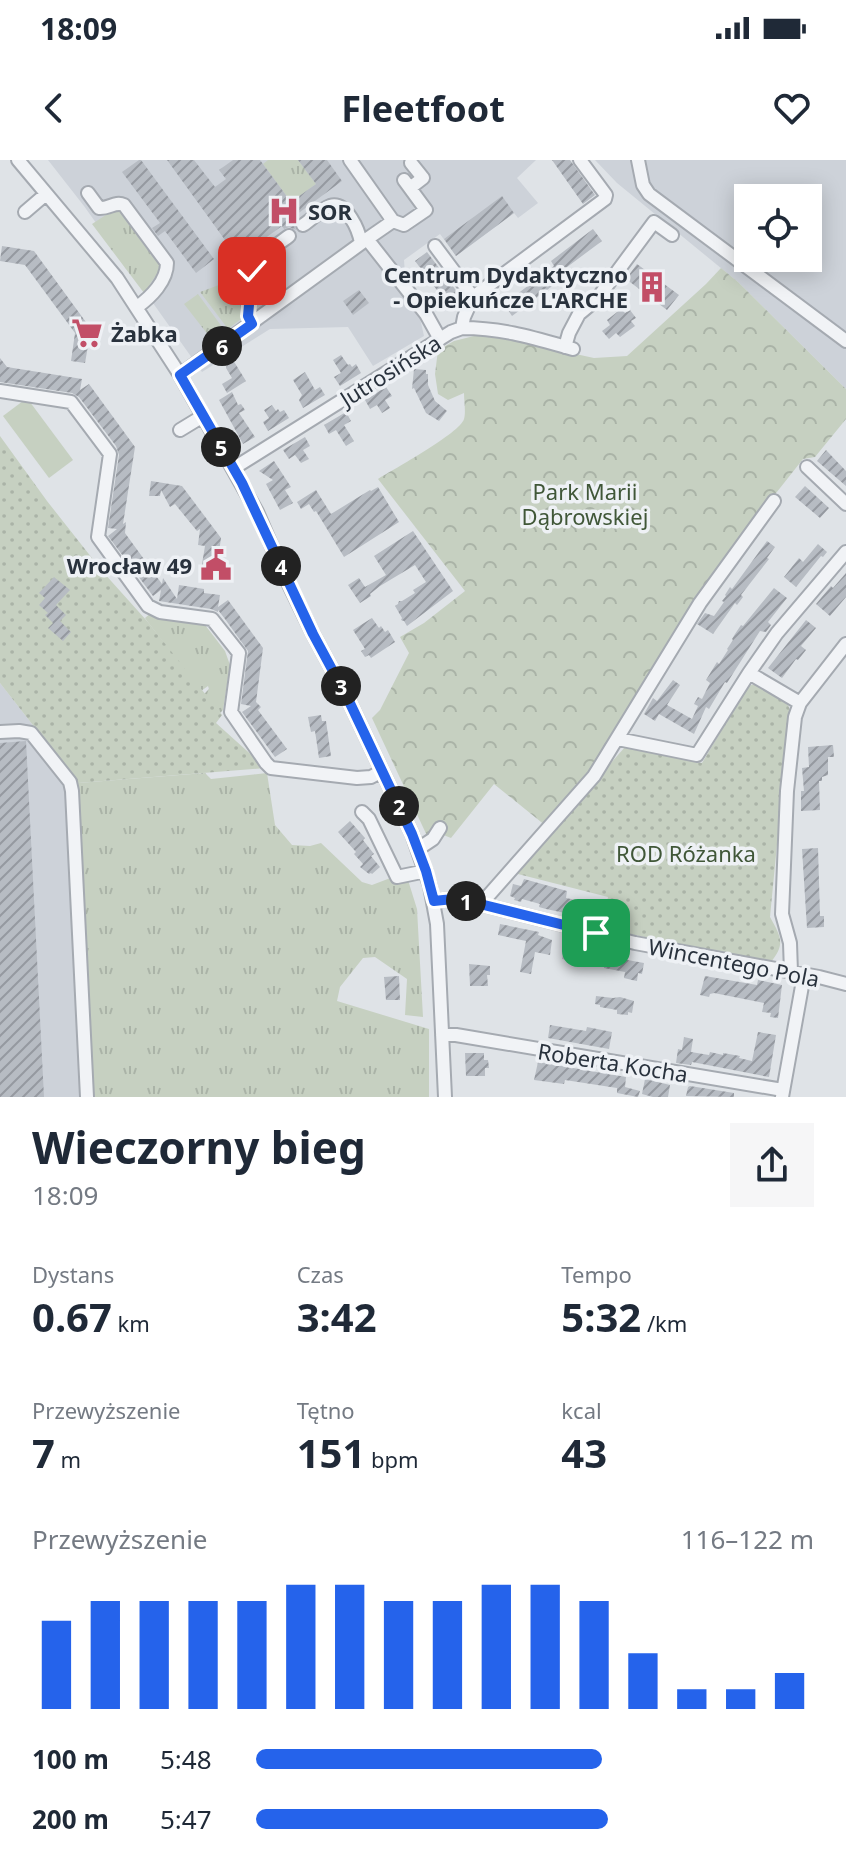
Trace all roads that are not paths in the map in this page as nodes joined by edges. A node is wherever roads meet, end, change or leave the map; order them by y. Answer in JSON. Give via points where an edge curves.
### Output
{"nodes":[{"id":1,"x":18,"y":160,"type":"edge"},
{"id":2,"x":350,"y":160,"type":"edge"},
{"id":3,"x":580,"y":160,"type":"edge"},
{"id":4,"x":638,"y":160,"type":"edge"},
{"id":5,"x":411,"y":163,"type":"dead end"},
{"id":6,"x":88,"y":193,"type":"dead end"},
{"id":7,"x":46,"y":194,"type":"junction"},
{"id":8,"x":25,"y":212,"type":"dead end"},
{"id":9,"x":393,"y":221,"type":"junction"},
{"id":10,"x":303,"y":225,"type":"dead end"},
{"id":11,"x":672,"y":235,"type":"dead end"},
{"id":12,"x":289,"y":236,"type":"dead end"},
{"id":13,"x":364,"y":241,"type":"junction"},
{"id":14,"x":435,"y":246,"type":"dead end"},
{"id":15,"x":473,"y":297,"type":"junction"},
{"id":16,"x":137,"y":307,"type":"junction"},
{"id":17,"x":252,"y":324,"type":"junction"},
{"id":18,"x":462,"y":328,"type":"junction"},
{"id":19,"x":440,"y":339,"type":"junction"},
{"id":20,"x":846,"y":341,"type":"edge"},
{"id":21,"x":180,"y":375,"type":"junction"},
{"id":22,"x":0,"y":391,"type":"edge"},
{"id":23,"x":203,"y":416,"type":"junction"},
{"id":24,"x":180,"y":430,"type":"dead end"},
{"id":25,"x":807,"y":467,"type":"dead end"},
{"id":26,"x":234,"y":468,"type":"junction"},
{"id":27,"x":774,"y":501,"type":"dead end"},
{"id":28,"x":846,"y":504,"type":"edge"},
{"id":29,"x":846,"y":552,"type":"edge"},
{"id":30,"x":846,"y":644,"type":"edge"},
{"id":31,"x":749,"y":673,"type":"junction"},
{"id":32,"x":800,"y":703,"type":"junction"},
{"id":33,"x":0,"y":732,"type":"edge"},
{"id":34,"x":618,"y":739,"type":"junction"},
{"id":35,"x":382,"y":771,"type":"junction"},
{"id":36,"x":362,"y":812,"type":"dead end"},
{"id":37,"x":440,"y":828,"type":"dead end"},
{"id":38,"x":418,"y":849,"type":"junction"},
{"id":39,"x":426,"y":871,"type":"junction"},
{"id":40,"x":434,"y":901,"type":"junction"},
{"id":41,"x":481,"y":904,"type":"junction"},
{"id":42,"x":798,"y":973,"type":"junction"},
{"id":43,"x":846,"y":984,"type":"edge"},
{"id":44,"x":442,"y":1035,"type":"junction"},
{"id":45,"x":783,"y":1094,"type":"edge"},
{"id":46,"x":87,"y":1097,"type":"edge"},
{"id":47,"x":445,"y":1097,"type":"edge"}],
"edges":[{"from":1,"to":7,"type":"street"},
{"from":2,"to":9,"type":"street"},
{"from":3,"to":15,"type":"street","via":[[605,199]]},
{"from":4,"to":20,"type":"street","via":[[649,194]]},
{"from":5,"to":9,"type":"street","via":[[423,178],[407,184],[426,210],[404,225]]},
{"from":6,"to":16,"type":"street","via":[[99,208],[124,205],[167,263],[152,296]]},
{"from":7,"to":8,"type":"street"},
{"from":7,"to":16,"type":"street"},
{"from":9,"to":13,"type":"street"},
{"from":10,"to":13,"type":"street","via":[[334,205],[346,212]]},
{"from":11,"to":18,"type":"street","via":[[651,219],[597,299],[579,314],[569,333],[569,348],[491,328]]},
{"from":12,"to":17,"type":"street","via":[[253,267],[248,316]]},
{"from":13,"to":17,"type":"street"},
{"from":13,"to":19,"type":"street","via":[[426,314]]},
{"from":14,"to":15,"type":"street"},
{"from":15,"to":18,"type":"street","name":"Jutrosińska"},
{"from":16,"to":21,"type":"street"},
{"from":17,"to":21,"type":"street"},
{"from":18,"to":19,"type":"street","name":"Jutrosińska"},
{"from":19,"to":26,"type":"street","name":"Jutrosińska"},
{"from":21,"to":23,"type":"street"},
{"from":22,"to":35,"type":"street","via":[[71,402],[110,454],[98,537],[148,606],[212,619],[239,653],[231,712],[271,768],[357,778]]},
{"from":23,"to":24,"type":"street"},
{"from":23,"to":26,"type":"street"},
{"from":25,"to":28,"type":"street"},
{"from":26,"to":35,"type":"street"},
{"from":27,"to":34,"type":"street","via":[[700,603]]},
{"from":29,"to":31,"type":"street"},
{"from":30,"to":32,"type":"street"},
{"from":31,"to":32,"type":"street"},
{"from":31,"to":34,"type":"street","via":[[697,755]]},
{"from":32,"to":42,"type":"street","via":[[790,755],[782,914]]},
{"from":33,"to":46,"type":"street","via":[[31,733],[70,782]]},
{"from":34,"to":41,"type":"street","via":[[584,789]]},
{"from":35,"to":38,"type":"street"},
{"from":36,"to":39,"type":"street","via":[[397,877]]},
{"from":37,"to":38,"type":"street"},
{"from":38,"to":39,"type":"street"},
{"from":39,"to":40,"type":"street"},
{"from":40,"to":41,"type":"street","name":"Wincentego Pola"},
{"from":40,"to":44,"type":"street"},
{"from":41,"to":42,"type":"street","name":"Wincentego Pola","via":[[635,943]]},
{"from":42,"to":43,"type":"street","name":"Wincentego Pola"},
{"from":42,"to":45,"type":"street"},
{"from":44,"to":45,"type":"street","name":"Roberta Kocha"},
{"from":44,"to":47,"type":"street"}]}
